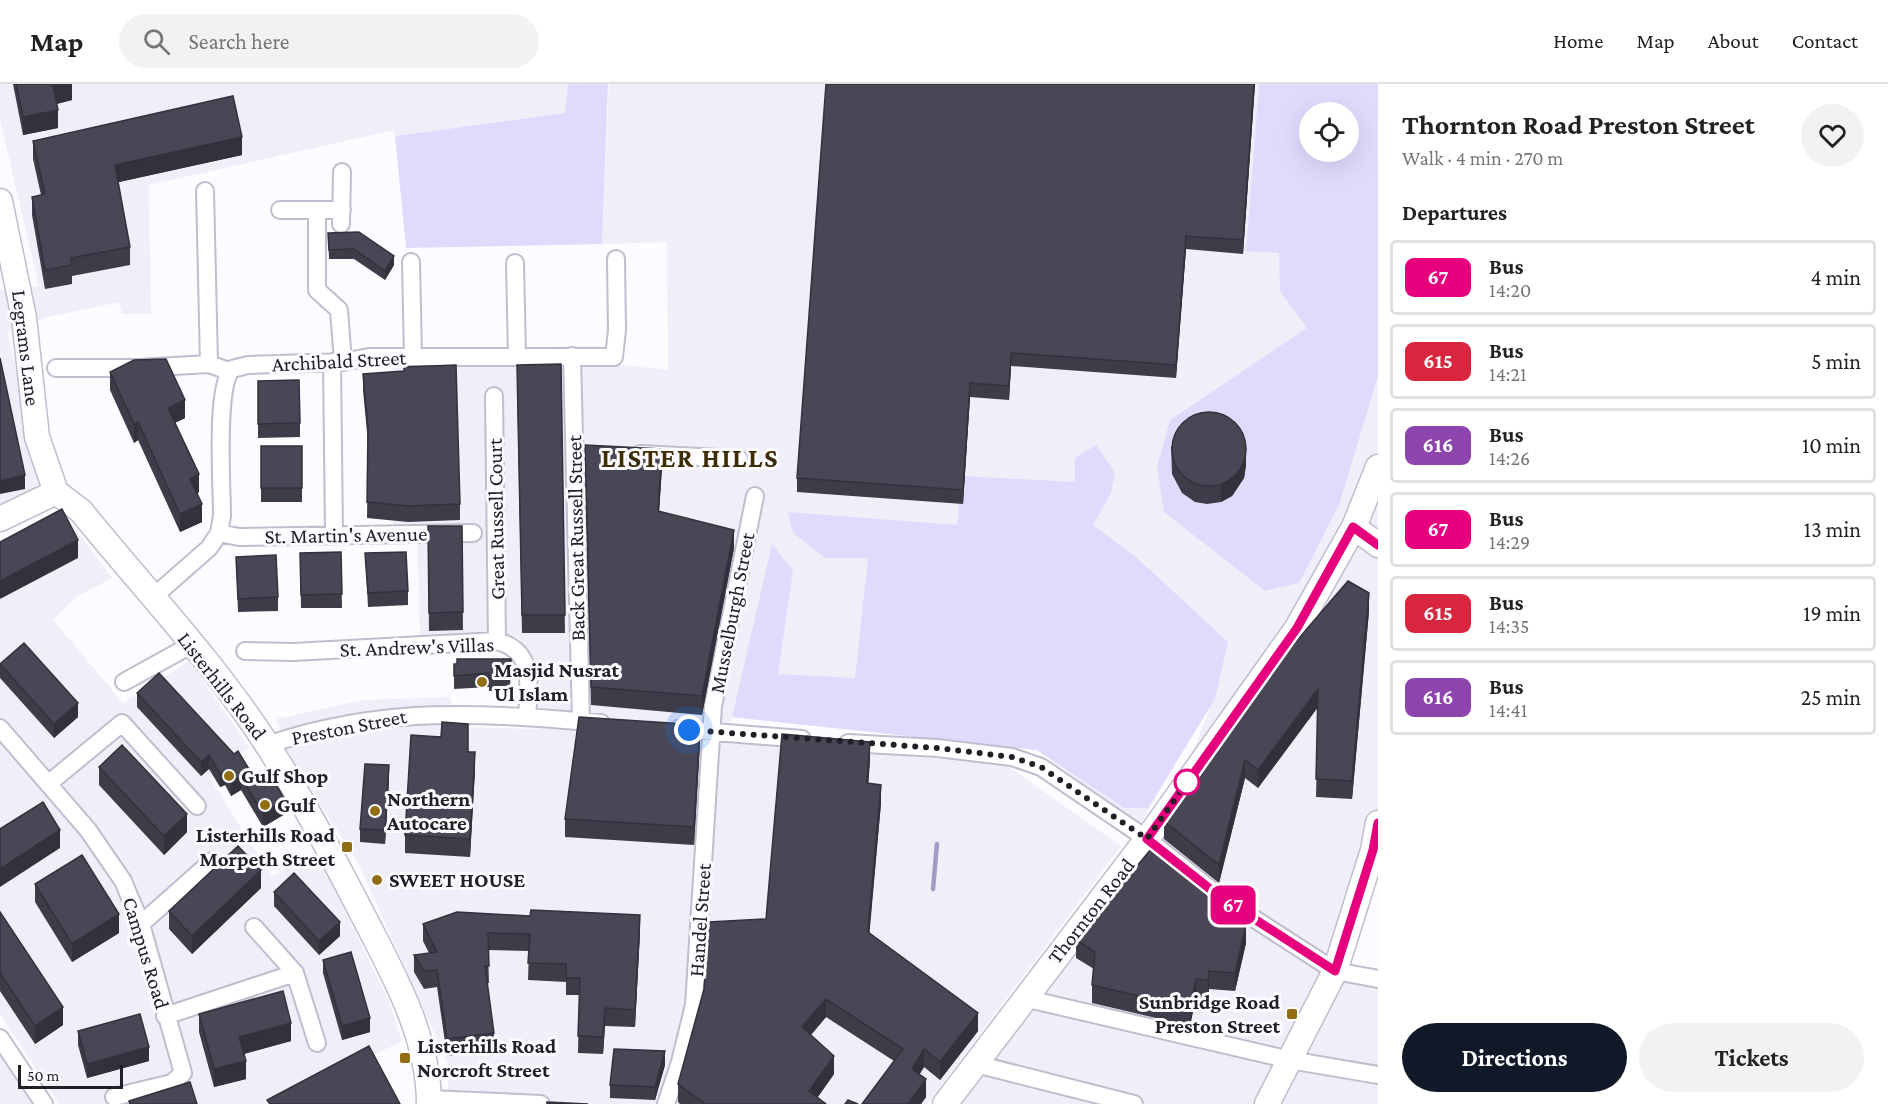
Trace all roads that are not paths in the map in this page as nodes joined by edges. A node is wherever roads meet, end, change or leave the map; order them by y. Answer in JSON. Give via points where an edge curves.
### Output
{"nodes":[{"id":1,"x":342,"y":172,"type":"dead end"},
{"id":2,"x":205,"y":191,"type":"dead end"},
{"id":3,"x":0,"y":201,"type":"edge"},
{"id":4,"x":280,"y":210,"type":"dead end"},
{"id":5,"x":317,"y":210,"type":"junction"},
{"id":6,"x":616,"y":259,"type":"dead end"},
{"id":7,"x":411,"y":262,"type":"dead end"},
{"id":8,"x":515,"y":263,"type":"dead end"},
{"id":9,"x":8,"y":266,"type":"edge"},
{"id":10,"x":517,"y":356,"type":"junction"},
{"id":11,"x":572,"y":356,"type":"junction"},
{"id":12,"x":413,"y":357,"type":"junction"},
{"id":13,"x":338,"y":362,"type":"junction"},
{"id":14,"x":210,"y":364,"type":"junction"},
{"id":15,"x":56,"y":368,"type":"dead end"},
{"id":16,"x":228,"y":374,"type":"junction"},
{"id":17,"x":494,"y":396,"type":"dead end"},
{"id":18,"x":622,"y":454,"type":"edge"},
{"id":19,"x":739,"y":459,"type":"dead end"},
{"id":20,"x":1378,"y":467,"type":"edge"},
{"id":21,"x":56,"y":492,"type":"junction"},
{"id":22,"x":755,"y":496,"type":"dead end"},
{"id":23,"x":0,"y":519,"type":"edge"},
{"id":24,"x":1353,"y":527,"type":"junction"},
{"id":25,"x":219,"y":533,"type":"junction"},
{"id":26,"x":485,"y":533,"type":"junction"},
{"id":27,"x":334,"y":534,"type":"junction"},
{"id":28,"x":1378,"y":545,"type":"edge"},
{"id":29,"x":152,"y":598,"type":"junction"},
{"id":30,"x":497,"y":641,"type":"junction"},
{"id":31,"x":191,"y":645,"type":"junction"},
{"id":32,"x":245,"y":651,"type":"dead end"},
{"id":33,"x":124,"y":682,"type":"dead end"},
{"id":34,"x":528,"y":717,"type":"junction"},
{"id":35,"x":581,"y":721,"type":"junction"},
{"id":36,"x":616,"y":724,"type":"edge"},
{"id":37,"x":0,"y":728,"type":"edge"},
{"id":38,"x":663,"y":728,"type":"edge"},
{"id":39,"x":710,"y":731,"type":"junction"},
{"id":40,"x":267,"y":745,"type":"junction"},
{"id":41,"x":48,"y":784,"type":"junction"},
{"id":42,"x":197,"y":806,"type":"dead end"},
{"id":43,"x":1378,"y":823,"type":"edge"},
{"id":44,"x":1147,"y":839,"type":"junction"},
{"id":45,"x":1375,"y":851,"type":"edge"},
{"id":46,"x":212,"y":861,"type":"dead end"},
{"id":47,"x":141,"y":924,"type":"junction"},
{"id":48,"x":254,"y":927,"type":"dead end"},
{"id":49,"x":1335,"y":971,"type":"junction"},
{"id":50,"x":295,"y":973,"type":"junction"},
{"id":51,"x":1378,"y":979,"type":"edge"},
{"id":52,"x":1024,"y":998,"type":"junction"},
{"id":53,"x":165,"y":1016,"type":"junction"},
{"id":54,"x":0,"y":1038,"type":"edge"},
{"id":55,"x":317,"y":1043,"type":"dead end"},
{"id":56,"x":1290,"y":1060,"type":"junction"},
{"id":57,"x":976,"y":1064,"type":"junction"},
{"id":58,"x":1378,"y":1075,"type":"edge"},
{"id":59,"x":114,"y":1097,"type":"dead end"},
{"id":60,"x":429,"y":1101,"type":"edge"},
{"id":61,"x":44,"y":1104,"type":"edge"},
{"id":62,"x":541,"y":1104,"type":"edge"},
{"id":63,"x":666,"y":1104,"type":"edge"},
{"id":64,"x":945,"y":1104,"type":"edge"},
{"id":65,"x":1134,"y":1104,"type":"edge"},
{"id":66,"x":1266,"y":1104,"type":"edge"}],
"edges":[{"from":1,"to":5,"type":"street","via":[[341,217]]},
{"from":2,"to":14,"type":"street"},
{"from":3,"to":9,"type":"street","name":"Legrams Lane"},
{"from":4,"to":5,"type":"street"},
{"from":5,"to":13,"type":"street","via":[[317,290],[339,310]]},
{"from":6,"to":11,"type":"street","name":"Archibald Street","via":[[614,357]]},
{"from":7,"to":12,"type":"street"},
{"from":8,"to":10,"type":"street"},
{"from":9,"to":21,"type":"street","name":"Legrams Lane","via":[[24,318],[37,437]]},
{"from":10,"to":11,"type":"street","name":"Archibald Street"},
{"from":10,"to":12,"type":"street","name":"Archibald Street"},
{"from":11,"to":35,"type":"street","name":"Back Great Russell Street","via":[[582,452],[575,542]]},
{"from":12,"to":13,"type":"street","name":"Archibald Street"},
{"from":13,"to":16,"type":"street","name":"Archibald Street","via":[[248,365]]},
{"from":13,"to":27,"type":"street"},
{"from":14,"to":15,"type":"street"},
{"from":14,"to":16,"type":"street"},
{"from":16,"to":25,"type":"street","via":[[222,405]]},
{"from":17,"to":26,"type":"street","name":"Great Russell Court"},
{"from":18,"to":19,"type":"street"},
{"from":20,"to":24,"type":"street","name":"Thornton Road"},
{"from":21,"to":23,"type":"street"},
{"from":21,"to":29,"type":"street","name":"Listerhills Road","via":[[81,511]]},
{"from":22,"to":39,"type":"street","name":"Musselburgh Street"},
{"from":24,"to":28,"type":"street"},
{"from":24,"to":44,"type":"street","name":"Thornton Road","via":[[1297,628]]},
{"from":25,"to":27,"type":"street","name":"St. Martin's Avenue","via":[[239,537]]},
{"from":25,"to":29,"type":"street","via":[[209,548]]},
{"from":26,"to":27,"type":"street","name":"St. Martin's Avenue"},
{"from":26,"to":30,"type":"street","name":"Great Russell Court"},
{"from":29,"to":31,"type":"street","name":"Listerhills Road"},
{"from":30,"to":32,"type":"street","name":"St. Andrew's Villas"},
{"from":30,"to":34,"type":"street","name":"St. Andrew's Villas","via":[[513,645],[529,674]]},
{"from":31,"to":33,"type":"street"},
{"from":31,"to":40,"type":"street","name":"Listerhills Road"},
{"from":34,"to":35,"type":"street","name":"Preston Street"},
{"from":34,"to":40,"type":"street","name":"Preston Street","via":[[420,714],[368,719]]},
{"from":35,"to":36,"type":"street","name":"Preston Street"},
{"from":37,"to":41,"type":"street","name":"Campus Road"},
{"from":38,"to":39,"type":"street"},
{"from":39,"to":44,"type":"street","via":[[1012,757],[1041,767]]},
{"from":39,"to":63,"type":"street","name":"Handel Street","via":[[694,1005]]},
{"from":40,"to":60,"type":"street","name":"Listerhills Road","via":[[324,840],[403,994],[421,1047]]},
{"from":41,"to":42,"type":"street","via":[[122,723]]},
{"from":41,"to":47,"type":"street","name":"Campus Road","via":[[88,830],[123,881]]},
{"from":43,"to":45,"type":"street"},
{"from":44,"to":49,"type":"street","via":[[1219,896]]},
{"from":44,"to":52,"type":"street","name":"Thornton Road"},
{"from":45,"to":49,"type":"street"},
{"from":46,"to":47,"type":"street"},
{"from":47,"to":53,"type":"street","name":"Campus Road"},
{"from":48,"to":50,"type":"street"},
{"from":49,"to":51,"type":"street"},
{"from":49,"to":56,"type":"street"},
{"from":50,"to":53,"type":"street"},
{"from":50,"to":55,"type":"street"},
{"from":52,"to":56,"type":"street"},
{"from":52,"to":57,"type":"street","name":"Thornton Road"},
{"from":53,"to":59,"type":"street","name":"Campus Road","via":[[183,1073],[172,1083]]},
{"from":54,"to":61,"type":"street"},
{"from":56,"to":58,"type":"street"},
{"from":56,"to":66,"type":"street"},
{"from":57,"to":64,"type":"street","name":"Thornton Road"},
{"from":57,"to":65,"type":"street"},
{"from":60,"to":62,"type":"street"}]}
